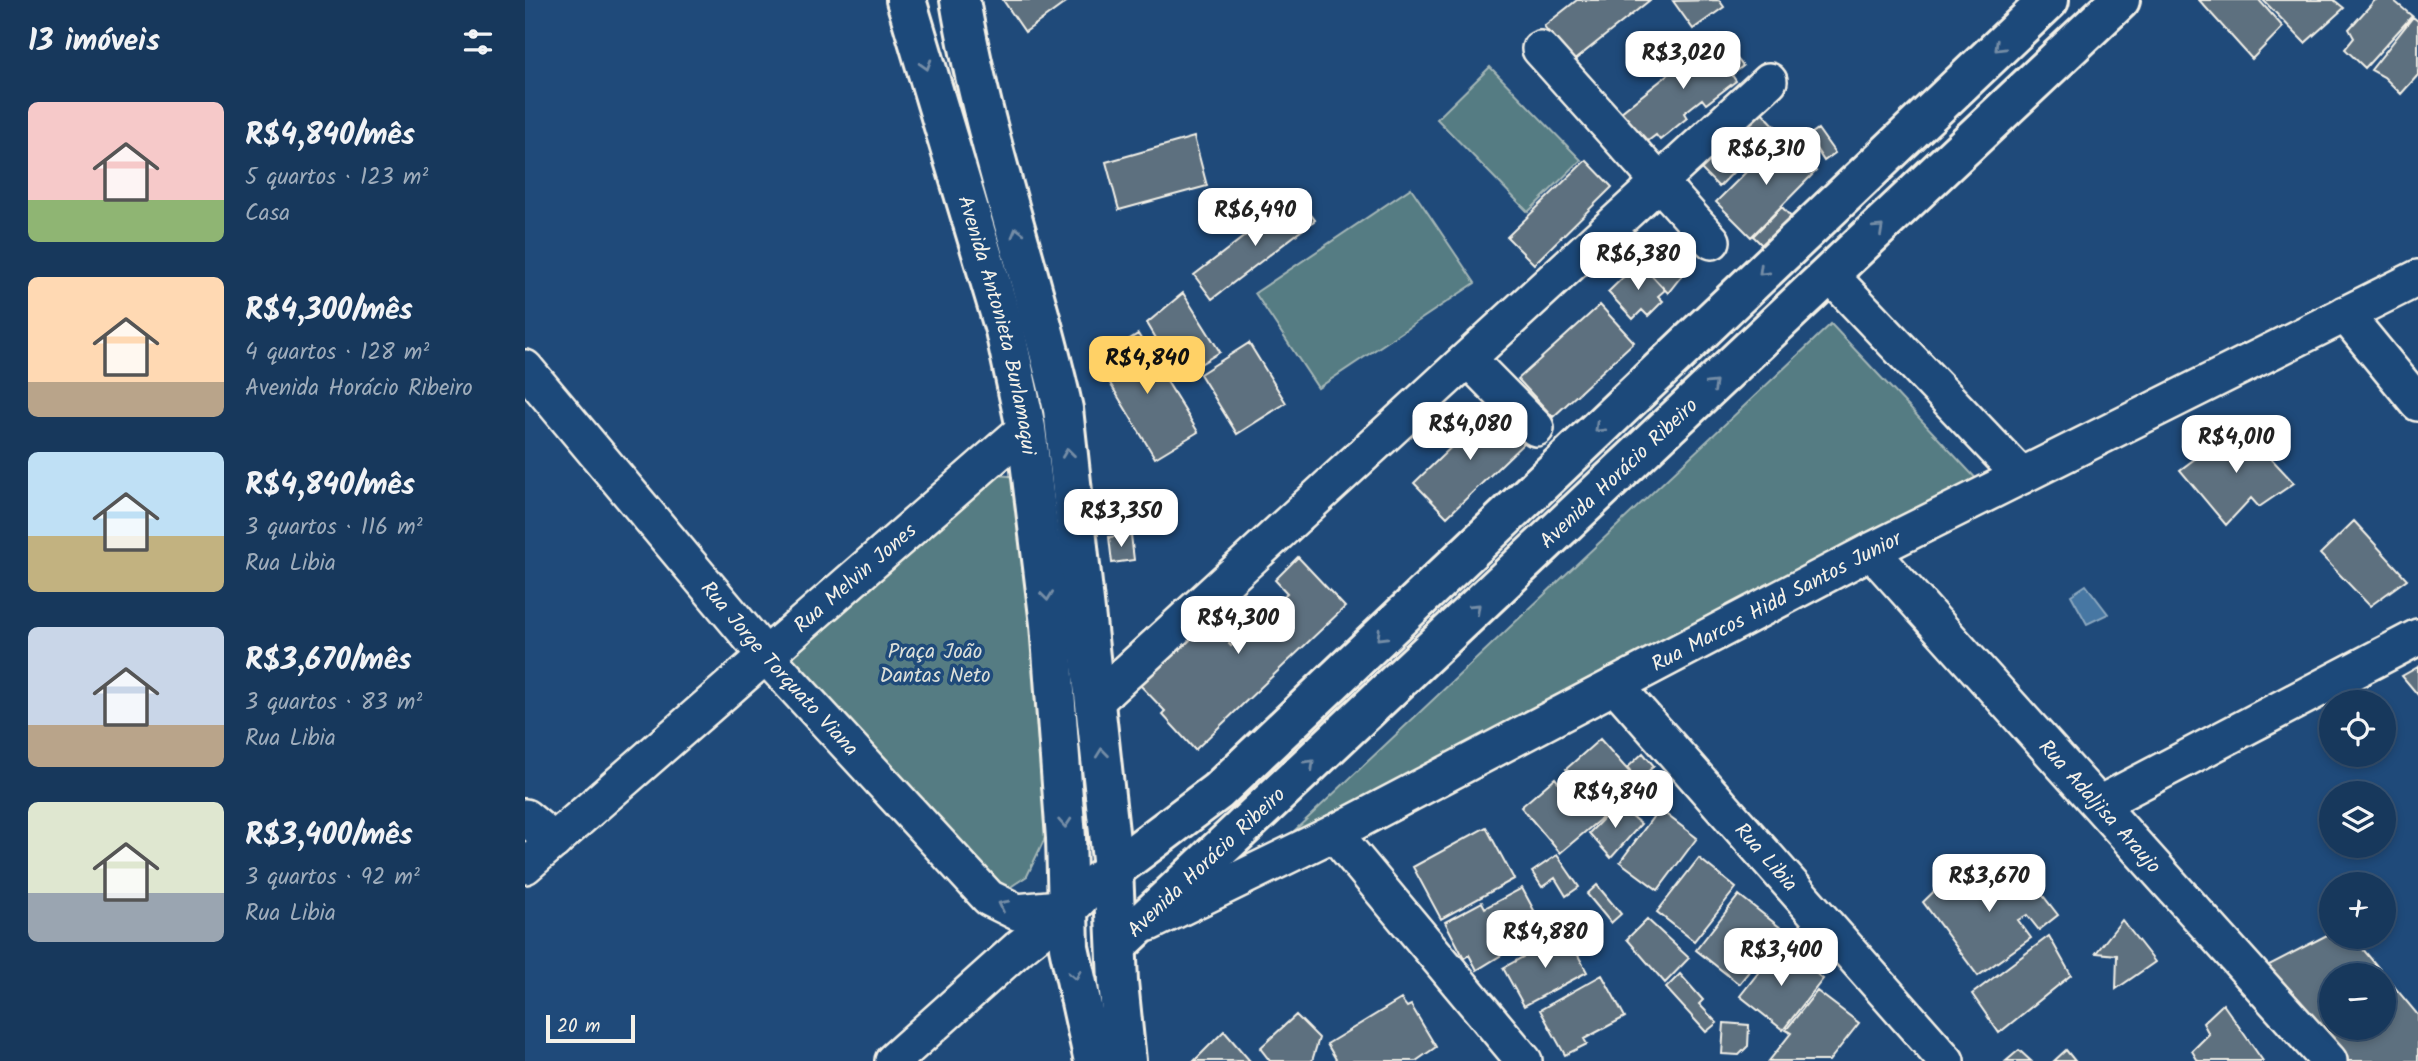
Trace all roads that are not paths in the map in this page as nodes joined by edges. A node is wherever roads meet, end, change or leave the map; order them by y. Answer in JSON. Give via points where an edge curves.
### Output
{"nodes":[{"id":1,"x":907,"y":0,"type":"edge"},
{"id":2,"x":960,"y":0,"type":"edge"},
{"id":3,"x":2049,"y":0,"type":"edge"},
{"id":4,"x":2120,"y":0,"type":"edge"},
{"id":5,"x":1540,"y":49,"type":"dead end"},
{"id":6,"x":1769,"y":81,"type":"dead end"},
{"id":7,"x":984,"y":111,"type":"junction"},
{"id":8,"x":942,"y":120,"type":"junction"},
{"id":9,"x":1658,"y":181,"type":"junction"},
{"id":10,"x":1005,"y":188,"type":"junction"},
{"id":11,"x":967,"y":201,"type":"junction"},
{"id":12,"x":1712,"y":241,"type":"dead end"},
{"id":13,"x":1795,"y":241,"type":"junction"},
{"id":14,"x":1830,"y":275,"type":"junction"},
{"id":15,"x":2418,"y":278,"type":"edge"},
{"id":16,"x":2344,"y":314,"type":"junction"},
{"id":17,"x":1468,"y":359,"type":"junction"},
{"id":18,"x":525,"y":368,"type":"edge"},
{"id":19,"x":2418,"y":403,"type":"edge"},
{"id":20,"x":1026,"y":428,"type":"junction"},
{"id":21,"x":1537,"y":428,"type":"dead end"},
{"id":22,"x":2021,"y":476,"type":"junction"},
{"id":23,"x":1871,"y":551,"type":"junction"},
{"id":24,"x":2418,"y":637,"type":"edge"},
{"id":25,"x":765,"y":655,"type":"junction"},
{"id":26,"x":1615,"y":685,"type":"junction"},
{"id":27,"x":1097,"y":700,"type":"junction"},
{"id":28,"x":2099,"y":804,"type":"junction"},
{"id":29,"x":525,"y":817,"type":"edge"},
{"id":30,"x":1334,"y":833,"type":"junction"},
{"id":31,"x":554,"y":841,"type":"junction"},
{"id":32,"x":525,"y":866,"type":"edge"},
{"id":33,"x":1113,"y":869,"type":"junction"},
{"id":34,"x":1070,"y":907,"type":"junction"},
{"id":35,"x":1127,"y":937,"type":"junction"},
{"id":36,"x":893,"y":1061,"type":"edge"},
{"id":37,"x":1094,"y":1061,"type":"edge"},
{"id":38,"x":1126,"y":1061,"type":"edge"},
{"id":39,"x":1524,"y":1061,"type":"edge"},
{"id":40,"x":1946,"y":1061,"type":"edge"},
{"id":41,"x":2329,"y":1061,"type":"edge"}],
"edges":[{"from":1,"to":8,"type":"street","name":"Avenida Antonieta Burlamaqui","one_way":true},
{"from":2,"to":7,"type":"street","name":"Avenida Antonieta Burlamaqui"},
{"from":3,"to":13,"type":"street","name":"Avenida Horácio Ribeiro","one_way":true},
{"from":14,"to":4,"type":"street","name":"Avenida Horácio Ribeiro","one_way":true},
{"from":5,"to":9,"type":"street"},
{"from":6,"to":9,"type":"street"},
{"from":7,"to":8,"type":"street"},
{"from":7,"to":10,"type":"street","name":"Avenida Antonieta Burlamaqui"},
{"from":8,"to":11,"type":"street","name":"Avenida Antonieta Burlamaqui"},
{"from":9,"to":12,"type":"street"},
{"from":9,"to":17,"type":"street"},
{"from":10,"to":11,"type":"street"},
{"from":27,"to":10,"type":"street","name":"Avenida Antonieta Burlamaqui","one_way":true,"via":[[1063,409]]},
{"from":11,"to":20,"type":"street","name":"Avenida Antonieta Burlamaqui","via":[[1005,330]]},
{"from":13,"to":14,"type":"street"},
{"from":13,"to":33,"type":"street","name":"Avenida Horácio Ribeiro","one_way":true,"via":[[1219,791]]},
{"from":14,"to":22,"type":"street"},
{"from":35,"to":14,"type":"street","name":"Avenida Horácio Ribeiro","one_way":true},
{"from":15,"to":16,"type":"street","name":"Rua Marcos Hidd Santos Junior"},
{"from":16,"to":19,"type":"street"},
{"from":16,"to":22,"type":"street","name":"Rua Marcos Hidd Santos Junior"},
{"from":17,"to":21,"type":"street"},
{"from":17,"to":27,"type":"street"},
{"from":18,"to":25,"type":"street","name":"Rua Jorge Torquato Viana"},
{"from":20,"to":25,"type":"street","name":"Rua Melvin Jones"},
{"from":20,"to":34,"type":"street","name":"Avenida Antonieta Burlamaqui","one_way":true,"via":[[1051,624]]},
{"from":22,"to":23,"type":"street","name":"Rua Marcos Hidd Santos Junior"},
{"from":23,"to":26,"type":"street","name":"Rua Marcos Hidd Santos Junior"},
{"from":23,"to":28,"type":"street","name":"Rua Adaljisa Araujo"},
{"from":24,"to":28,"type":"street"},
{"from":25,"to":31,"type":"street","name":"Rua Melvin Jones"},
{"from":34,"to":25,"type":"street","name":"Rua Jorge Torquato Viana","one_way":true,"via":[[1017,912],[989,898]]},
{"from":26,"to":30,"type":"street","name":"Rua Marcos Hidd Santos Junior"},
{"from":26,"to":40,"type":"street","name":"Rua Libia"},
{"from":33,"to":27,"type":"street","name":"Avenida Antonieta Burlamaqui","one_way":true},
{"from":28,"to":41,"type":"street","name":"Rua Adaljisa Araujo"},
{"from":29,"to":31,"type":"street"},
{"from":30,"to":35,"type":"street","name":"Rua Marcos Hidd Santos Junior"},
{"from":30,"to":39,"type":"street"},
{"from":31,"to":32,"type":"street","name":"Rua Melvin Jones"},
{"from":33,"to":34,"type":"street","name":"Avenida Horácio Ribeiro"},
{"from":33,"to":35,"type":"street","name":"Avenida Antonieta Burlamaqui"},
{"from":34,"to":36,"type":"street"},
{"from":34,"to":37,"type":"street","name":"Avenida Antonieta Burlamaqui","one_way":true,"via":[[1069,947]]},
{"from":35,"to":38,"type":"street","name":"Avenida Antonieta Burlamaqui"}]}
